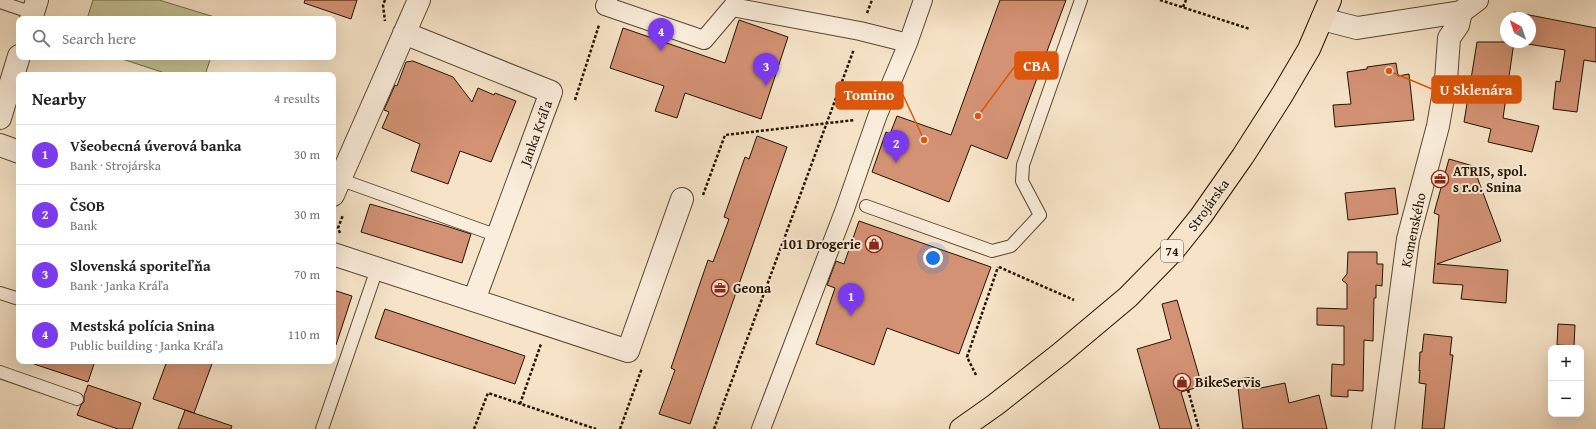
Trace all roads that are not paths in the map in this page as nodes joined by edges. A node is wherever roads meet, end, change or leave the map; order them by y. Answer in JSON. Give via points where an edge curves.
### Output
{"nodes":[{"id":1,"x":419,"y":0,"type":"edge"},
{"id":2,"x":923,"y":0,"type":"edge"},
{"id":3,"x":1081,"y":0,"type":"edge"},
{"id":4,"x":0,"y":2,"type":"edge"},
{"id":5,"x":607,"y":3,"type":"edge"},
{"id":6,"x":1466,"y":4,"type":"edge"},
{"id":7,"x":1326,"y":9,"type":"edge"},
{"id":8,"x":33,"y":11,"type":"edge"},
{"id":9,"x":404,"y":33,"type":"junction"},
{"id":10,"x":908,"y":43,"type":"junction"},
{"id":11,"x":18,"y":60,"type":"edge"},
{"id":12,"x":0,"y":118,"type":"edge"},
{"id":13,"x":0,"y":145,"type":"edge"},
{"id":14,"x":16,"y":151,"type":"edge"},
{"id":15,"x":336,"y":182,"type":"edge"},
{"id":16,"x":336,"y":184,"type":"edge"},
{"id":17,"x":692,"y":200,"type":"road end"},
{"id":18,"x":866,"y":206,"type":"dead end"},
{"id":19,"x":498,"y":236,"type":"junction"},
{"id":20,"x":336,"y":255,"type":"edge"},
{"id":21,"x":377,"y":269,"type":"junction"},
{"id":22,"x":0,"y":293,"type":"edge"},
{"id":23,"x":16,"y":299,"type":"edge"},
{"id":24,"x":474,"y":300,"type":"junction"},
{"id":25,"x":0,"y":372,"type":"edge"},
{"id":26,"x":77,"y":399,"type":"dead end"},
{"id":27,"x":322,"y":429,"type":"edge"},
{"id":28,"x":761,"y":429,"type":"edge"},
{"id":29,"x":961,"y":429,"type":"edge"},
{"id":30,"x":1383,"y":429,"type":"edge"}],
"edges":[{"from":1,"to":9,"type":"street"},
{"from":2,"to":10,"type":"street"},
{"from":3,"to":18,"type":"lane","via":[[1023,165],[1022,181],[1040,215],[1011,246],[992,251]]},
{"from":4,"to":8,"type":"lane"},
{"from":5,"to":10,"type":"street","via":[[704,40],[732,7]]},
{"from":6,"to":7,"type":"street","name":"Komenského","via":[[1357,28]]},
{"from":6,"to":30,"type":"street","name":"Komenského","via":[[1458,25],[1449,38],[1446,80],[1438,126],[1408,239]]},
{"from":7,"to":29,"type":"main road","name":"Strojárska","number":"74","via":[[1309,49],[1282,95],[1201,216],[1173,251],[1128,297]]},
{"from":9,"to":15,"type":"street"},
{"from":9,"to":19,"type":"street","name":"Janka Kráľa","via":[[551,92]]},
{"from":10,"to":28,"type":"street","via":[[877,118]]},
{"from":11,"to":12,"type":"street"},
{"from":13,"to":14,"type":"street"},
{"from":16,"to":19,"type":"lane"},
{"from":17,"to":24,"type":"street","via":[[628,351]]},
{"from":19,"to":24,"type":"street","name":"Janka Kráľa"},
{"from":20,"to":21,"type":"street"},
{"from":21,"to":24,"type":"street"},
{"from":21,"to":27,"type":"lane"},
{"from":22,"to":23,"type":"lane"},
{"from":25,"to":26,"type":"lane"}]}
